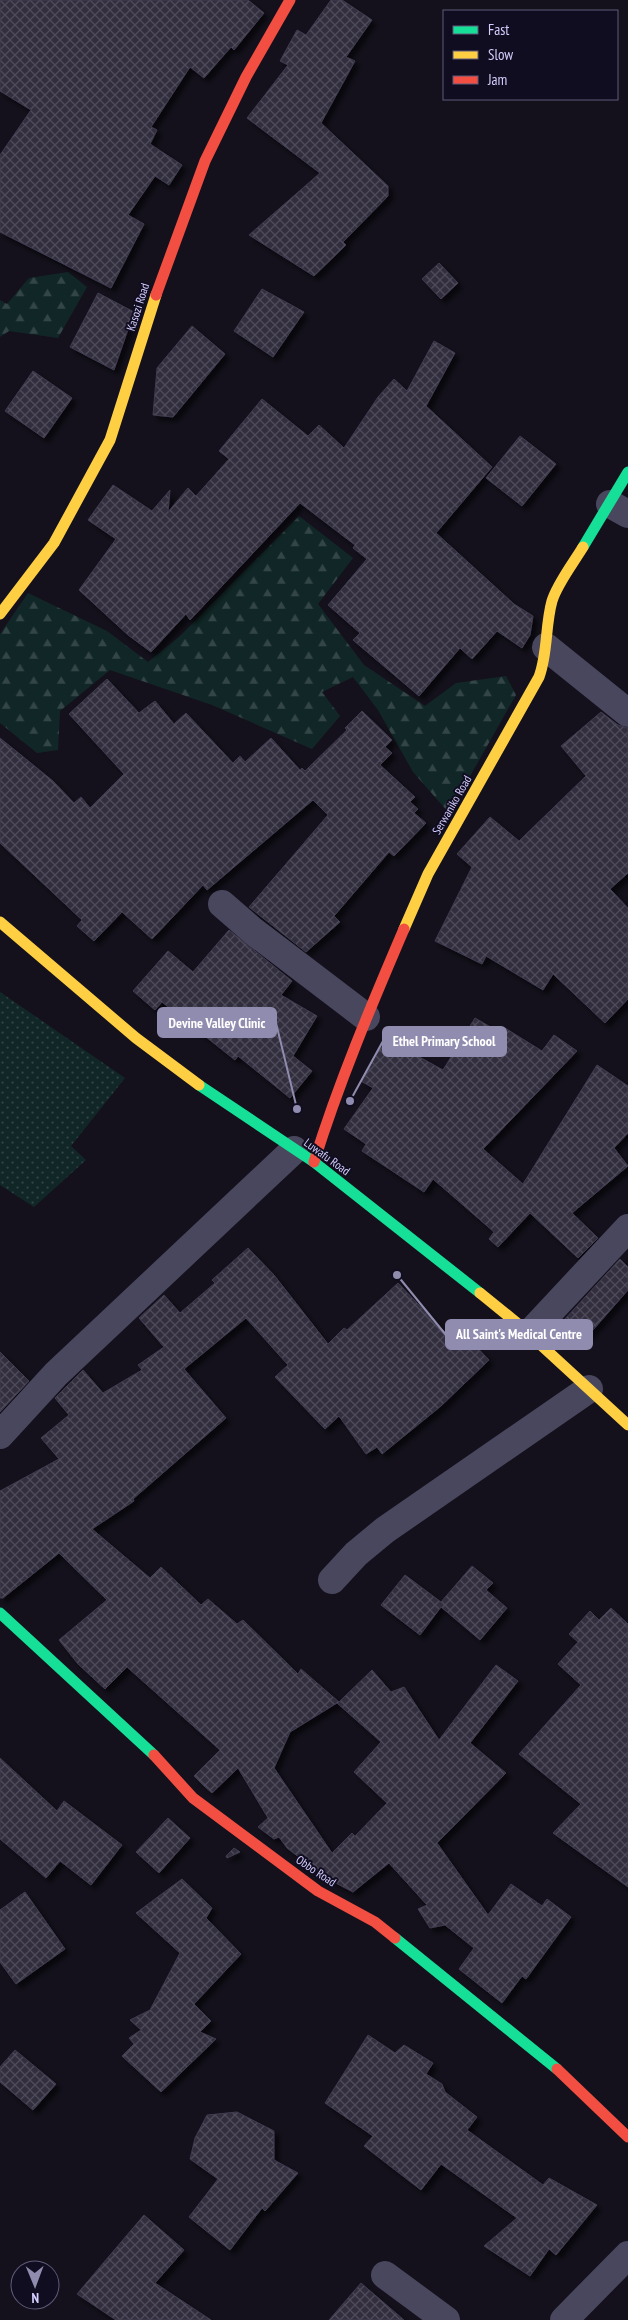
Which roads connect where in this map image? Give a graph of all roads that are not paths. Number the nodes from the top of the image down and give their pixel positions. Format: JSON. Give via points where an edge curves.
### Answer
{"nodes":[{"id":1,"x":290,"y":0,"type":"edge"},
{"id":2,"x":628,"y":472,"type":"edge"},
{"id":3,"x":619,"y":509,"type":"edge"},
{"id":4,"x":0,"y":614,"type":"edge"},
{"id":5,"x":546,"y":647,"type":"junction"},
{"id":6,"x":628,"y":713,"type":"edge"},
{"id":7,"x":222,"y":904,"type":"dead end"},
{"id":8,"x":0,"y":922,"type":"edge"},
{"id":9,"x":366,"y":1017,"type":"junction"},
{"id":10,"x":304,"y":1156,"type":"junction"},
{"id":11,"x":628,"y":1228,"type":"edge"},
{"id":12,"x":529,"y":1334,"type":"junction"},
{"id":13,"x":588,"y":1389,"type":"junction"},
{"id":14,"x":628,"y":1425,"type":"edge"},
{"id":15,"x":0,"y":1435,"type":"edge"},
{"id":16,"x":332,"y":1580,"type":"dead end"},
{"id":17,"x":0,"y":1613,"type":"edge"},
{"id":18,"x":628,"y":2138,"type":"edge"},
{"id":19,"x":628,"y":2255,"type":"edge"},
{"id":20,"x":385,"y":2275,"type":"dead end"},
{"id":21,"x":446,"y":2320,"type":"edge"},
{"id":22,"x":564,"y":2320,"type":"edge"}],
"edges":[{"from":1,"to":4,"type":"street","name":"Kasozi Road","via":[[246,77],[205,161],[162,277],[110,440],[54,543]]},
{"from":2,"to":3,"type":"street","name":"Serwaniko Road"},
{"from":3,"to":5,"type":"street","name":"Serwaniko Road","via":[[553,598]]},
{"from":5,"to":6,"type":"street"},
{"from":5,"to":9,"type":"street","name":"Serwaniko Road","via":[[539,677],[428,874]]},
{"from":7,"to":9,"type":"street"},
{"from":8,"to":10,"type":"street","name":"Luwafu Road","via":[[136,1038],[207,1091]]},
{"from":9,"to":10,"type":"street","name":"Serwaniko Road","via":[[333,1102]]},
{"from":10,"to":12,"type":"street","name":"Luwafu Road"},
{"from":10,"to":15,"type":"street","via":[[56,1374]]},
{"from":11,"to":12,"type":"street"},
{"from":12,"to":13,"type":"street","name":"Luwafu Road"},
{"from":13,"to":14,"type":"street","name":"Luwafu Road"},
{"from":13,"to":16,"type":"street","via":[[385,1530]]},
{"from":17,"to":18,"type":"street","name":"Obbo Road","via":[[156,1757],[193,1798],[318,1891],[383,1928],[547,2059]]},
{"from":19,"to":22,"type":"street"},
{"from":20,"to":21,"type":"street"}]}
